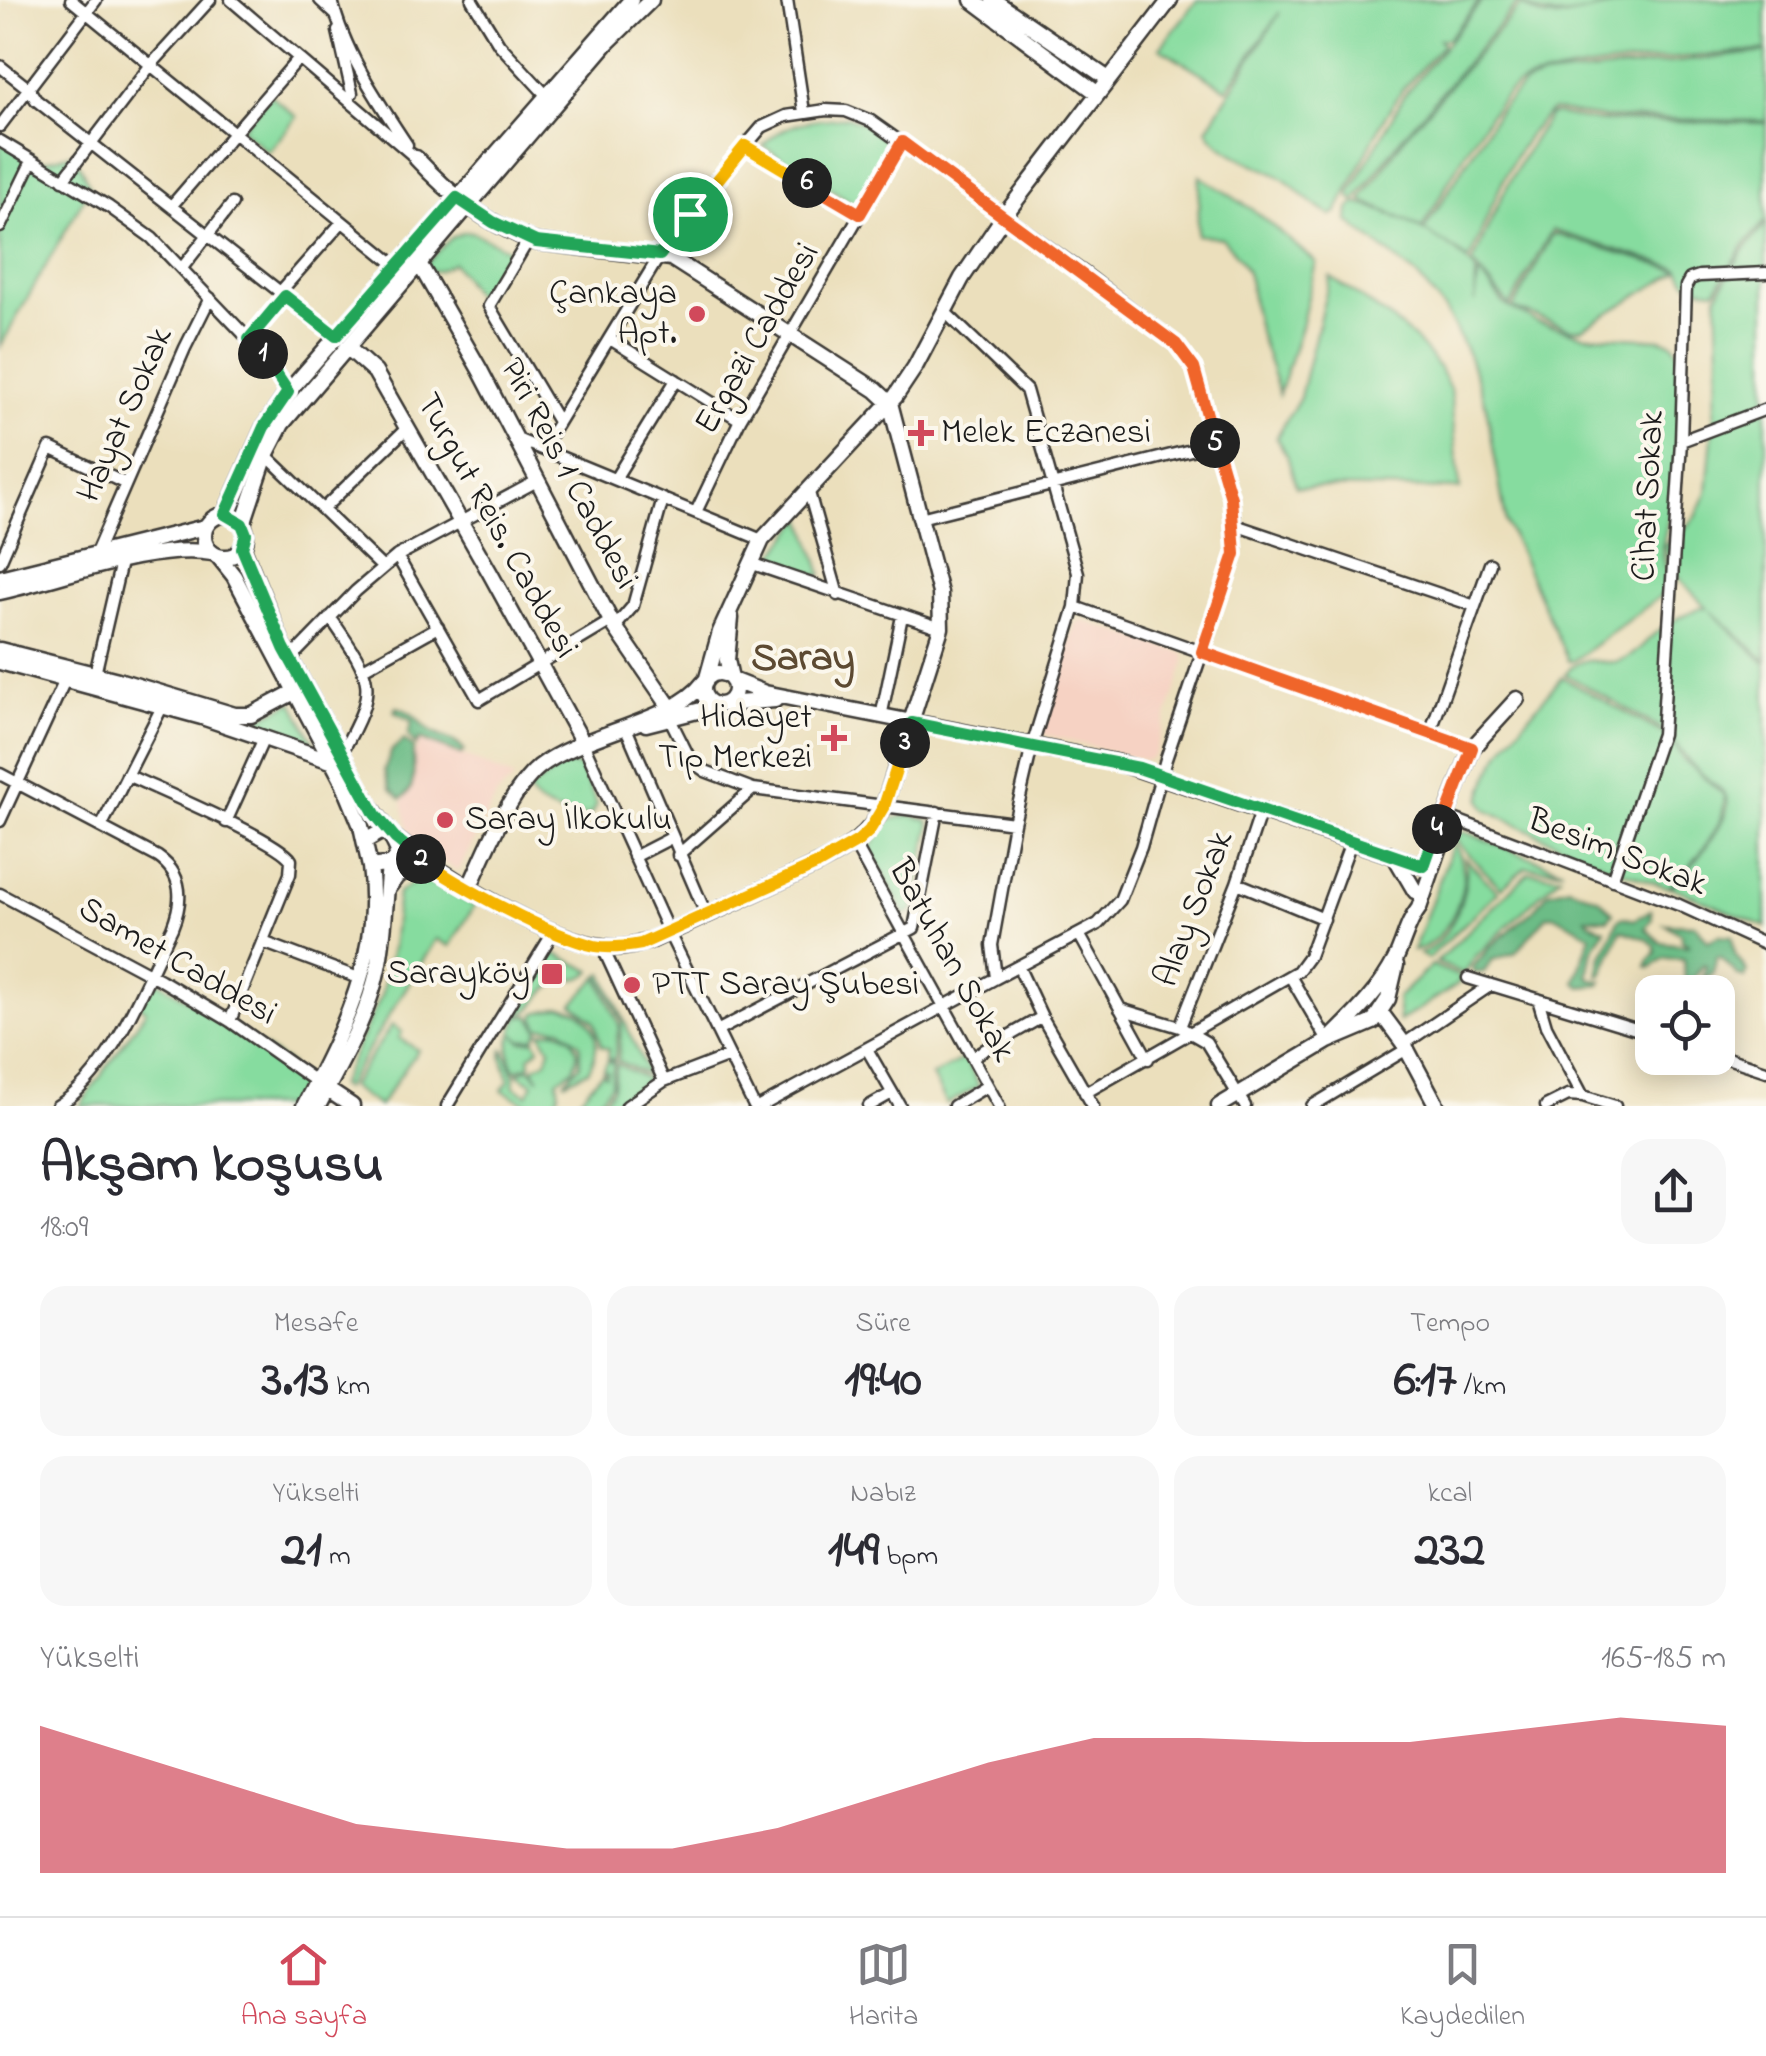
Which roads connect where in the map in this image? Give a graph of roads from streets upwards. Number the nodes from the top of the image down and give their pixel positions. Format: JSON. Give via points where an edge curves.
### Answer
{"nodes":[{"id":1,"x":71,"y":0,"type":"edge"},
{"id":2,"x":96,"y":0,"type":"edge"},
{"id":3,"x":210,"y":0,"type":"edge"},
{"id":4,"x":231,"y":0,"type":"edge"},
{"id":5,"x":320,"y":0,"type":"edge"},
{"id":6,"x":472,"y":0,"type":"edge"},
{"id":7,"x":630,"y":0,"type":"edge"},
{"id":8,"x":651,"y":0,"type":"edge"},
{"id":9,"x":787,"y":0,"type":"edge"},
{"id":10,"x":972,"y":0,"type":"edge"},
{"id":11,"x":993,"y":0,"type":"edge"},
{"id":12,"x":1170,"y":0,"type":"edge"},
{"id":13,"x":333,"y":6,"type":"edge"},
{"id":14,"x":86,"y":12,"type":"junction"},
{"id":15,"x":299,"y":58,"type":"junction"},
{"id":16,"x":0,"y":66,"type":"edge"},
{"id":17,"x":150,"y":66,"type":"junction"},
{"id":18,"x":1107,"y":78,"type":"junction"},
{"id":19,"x":29,"y":89,"type":"junction"},
{"id":20,"x":352,"y":93,"type":"dead end"},
{"id":21,"x":1097,"y":94,"type":"junction"},
{"id":22,"x":546,"y":95,"type":"junction"},
{"id":23,"x":804,"y":112,"type":"junction"},
{"id":24,"x":0,"y":126,"type":"edge"},
{"id":25,"x":232,"y":132,"type":"junction"},
{"id":26,"x":91,"y":140,"type":"junction"},
{"id":27,"x":0,"y":141,"type":"edge"},
{"id":28,"x":902,"y":142,"type":"junction"},
{"id":29,"x":745,"y":146,"type":"junction"},
{"id":30,"x":416,"y":158,"type":"junction"},
{"id":31,"x":32,"y":161,"type":"junction"},
{"id":32,"x":63,"y":180,"type":"junction"},
{"id":33,"x":463,"y":202,"type":"junction"},
{"id":34,"x":173,"y":204,"type":"junction"},
{"id":35,"x":232,"y":204,"type":"dead end"},
{"id":36,"x":860,"y":214,"type":"junction"},
{"id":37,"x":1004,"y":216,"type":"junction"},
{"id":38,"x":342,"y":222,"type":"junction"},
{"id":39,"x":0,"y":226,"type":"edge"},
{"id":40,"x":209,"y":234,"type":"junction"},
{"id":41,"x":529,"y":239,"type":"junction"},
{"id":42,"x":660,"y":255,"type":"junction"},
{"id":43,"x":420,"y":264,"type":"junction"},
{"id":44,"x":398,"y":267,"type":"junction"},
{"id":45,"x":182,"y":268,"type":"junction"},
{"id":46,"x":1766,"y":273,"type":"edge"},
{"id":47,"x":283,"y":294,"type":"junction"},
{"id":48,"x":210,"y":298,"type":"junction"},
{"id":49,"x":944,"y":311,"type":"junction"},
{"id":50,"x":792,"y":334,"type":"junction"},
{"id":51,"x":249,"y":339,"type":"junction"},
{"id":52,"x":610,"y":339,"type":"junction"},
{"id":53,"x":342,"y":341,"type":"junction"},
{"id":54,"x":676,"y":380,"type":"junction"},
{"id":55,"x":288,"y":392,"type":"junction"},
{"id":56,"x":890,"y":403,"type":"junction"},
{"id":57,"x":1766,"y":409,"type":"edge"},
{"id":58,"x":557,"y":420,"type":"junction"},
{"id":59,"x":740,"y":420,"type":"junction"},
{"id":60,"x":407,"y":428,"type":"junction"},
{"id":61,"x":516,"y":439,"type":"junction"},
{"id":62,"x":1681,"y":441,"type":"junction"},
{"id":63,"x":1216,"y":444,"type":"junction"},
{"id":64,"x":542,"y":449,"type":"junction"},
{"id":65,"x":266,"y":455,"type":"junction"},
{"id":66,"x":615,"y":479,"type":"junction"},
{"id":67,"x":537,"y":480,"type":"junction"},
{"id":68,"x":124,"y":483,"type":"junction"},
{"id":69,"x":1054,"y":484,"type":"junction"},
{"id":70,"x":808,"y":489,"type":"junction"},
{"id":71,"x":663,"y":499,"type":"junction"},
{"id":72,"x":323,"y":510,"type":"junction"},
{"id":73,"x":696,"y":512,"type":"junction"},
{"id":74,"x":225,"y":514,"type":"junction"},
{"id":75,"x":920,"y":518,"type":"junction"},
{"id":76,"x":460,"y":520,"type":"junction"},
{"id":77,"x":242,"y":524,"type":"junction"},
{"id":78,"x":1235,"y":525,"type":"junction"},
{"id":79,"x":204,"y":528,"type":"junction"},
{"id":80,"x":762,"y":540,"type":"junction"},
{"id":81,"x":242,"y":548,"type":"junction"},
{"id":82,"x":215,"y":554,"type":"junction"},
{"id":83,"x":95,"y":555,"type":"junction"},
{"id":84,"x":397,"y":556,"type":"junction"},
{"id":85,"x":0,"y":562,"type":"edge"},
{"id":86,"x":122,"y":562,"type":"junction"},
{"id":87,"x":750,"y":564,"type":"junction"},
{"id":88,"x":1490,"y":564,"type":"dead end"},
{"id":89,"x":382,"y":566,"type":"junction"},
{"id":90,"x":0,"y":578,"type":"edge"},
{"id":91,"x":0,"y":592,"type":"edge"},
{"id":92,"x":838,"y":595,"type":"junction"},
{"id":93,"x":1475,"y":606,"type":"junction"},
{"id":94,"x":1076,"y":607,"type":"junction"},
{"id":95,"x":732,"y":608,"type":"junction"},
{"id":96,"x":902,"y":616,"type":"junction"},
{"id":97,"x":330,"y":617,"type":"junction"},
{"id":98,"x":613,"y":624,"type":"junction"},
{"id":99,"x":438,"y":627,"type":"junction"},
{"id":100,"x":941,"y":628,"type":"junction"},
{"id":101,"x":0,"y":650,"type":"edge"},
{"id":102,"x":1202,"y":652,"type":"junction"},
{"id":103,"x":290,"y":658,"type":"junction"},
{"id":104,"x":0,"y":662,"type":"edge"},
{"id":105,"x":540,"y":664,"type":"junction"},
{"id":106,"x":364,"y":668,"type":"junction"},
{"id":107,"x":95,"y":674,"type":"junction"},
{"id":108,"x":66,"y":678,"type":"junction"},
{"id":109,"x":732,"y":679,"type":"junction"},
{"id":110,"x":705,"y":680,"type":"junction"},
{"id":111,"x":294,"y":692,"type":"junction"},
{"id":112,"x":1517,"y":699,"type":"dead end"},
{"id":113,"x":165,"y":700,"type":"junction"},
{"id":114,"x":810,"y":702,"type":"junction"},
{"id":115,"x":721,"y":705,"type":"junction"},
{"id":116,"x":670,"y":713,"type":"junction"},
{"id":117,"x":881,"y":717,"type":"junction"},
{"id":118,"x":912,"y":723,"type":"junction"},
{"id":119,"x":628,"y":727,"type":"junction"},
{"id":120,"x":1430,"y":733,"type":"junction"},
{"id":121,"x":264,"y":738,"type":"junction"},
{"id":122,"x":582,"y":743,"type":"junction"},
{"id":123,"x":1032,"y":746,"type":"junction"},
{"id":124,"x":1472,"y":748,"type":"junction"},
{"id":125,"x":338,"y":757,"type":"junction"},
{"id":126,"x":0,"y":774,"type":"edge"},
{"id":127,"x":127,"y":775,"type":"junction"},
{"id":128,"x":1161,"y":775,"type":"junction"},
{"id":129,"x":17,"y":782,"type":"junction"},
{"id":130,"x":753,"y":789,"type":"junction"},
{"id":131,"x":884,"y":806,"type":"junction"},
{"id":132,"x":1261,"y":811,"type":"junction"},
{"id":133,"x":937,"y":812,"type":"junction"},
{"id":134,"x":1444,"y":820,"type":"junction"},
{"id":135,"x":0,"y":821,"type":"edge"},
{"id":136,"x":226,"y":822,"type":"junction"},
{"id":137,"x":1014,"y":824,"type":"junction"},
{"id":138,"x":101,"y":827,"type":"junction"},
{"id":139,"x":393,"y":836,"type":"junction"},
{"id":140,"x":671,"y":838,"type":"junction"},
{"id":141,"x":365,"y":841,"type":"junction"},
{"id":142,"x":1352,"y":842,"type":"junction"},
{"id":143,"x":854,"y":843,"type":"junction"},
{"id":144,"x":678,"y":855,"type":"junction"},
{"id":145,"x":634,"y":856,"type":"junction"},
{"id":146,"x":1395,"y":856,"type":"junction"},
{"id":147,"x":391,"y":865,"type":"junction"},
{"id":148,"x":370,"y":867,"type":"junction"},
{"id":149,"x":1428,"y":867,"type":"junction"},
{"id":150,"x":416,"y":868,"type":"junction"},
{"id":151,"x":446,"y":876,"type":"junction"},
{"id":152,"x":1612,"y":880,"type":"junction"},
{"id":153,"x":1237,"y":883,"type":"junction"},
{"id":154,"x":387,"y":888,"type":"junction"},
{"id":155,"x":470,"y":888,"type":"junction"},
{"id":156,"x":1415,"y":891,"type":"junction"},
{"id":157,"x":0,"y":894,"type":"edge"},
{"id":158,"x":706,"y":914,"type":"junction"},
{"id":159,"x":1411,"y":918,"type":"junction"},
{"id":160,"x":1324,"y":920,"type":"junction"},
{"id":161,"x":554,"y":931,"type":"junction"},
{"id":162,"x":669,"y":933,"type":"junction"},
{"id":163,"x":906,"y":934,"type":"junction"},
{"id":164,"x":1079,"y":934,"type":"junction"},
{"id":165,"x":263,"y":942,"type":"junction"},
{"id":166,"x":1766,"y":945,"type":"edge"},
{"id":167,"x":602,"y":946,"type":"junction"},
{"id":168,"x":1397,"y":956,"type":"junction"},
{"id":169,"x":1018,"y":968,"type":"junction"},
{"id":170,"x":150,"y":973,"type":"junction"},
{"id":171,"x":1290,"y":976,"type":"junction"},
{"id":172,"x":996,"y":978,"type":"junction"},
{"id":173,"x":1468,"y":978,"type":"dead end"},
{"id":174,"x":361,"y":979,"type":"junction"},
{"id":175,"x":1491,"y":985,"type":"junction"},
{"id":176,"x":1538,"y":1000,"type":"junction"},
{"id":177,"x":944,"y":1006,"type":"junction"},
{"id":178,"x":1120,"y":1008,"type":"junction"},
{"id":179,"x":1381,"y":1013,"type":"junction"},
{"id":180,"x":1042,"y":1017,"type":"junction"},
{"id":181,"x":230,"y":1021,"type":"junction"},
{"id":182,"x":1180,"y":1027,"type":"junction"},
{"id":183,"x":1635,"y":1029,"type":"edge"},
{"id":184,"x":717,"y":1032,"type":"junction"},
{"id":185,"x":1193,"y":1032,"type":"junction"},
{"id":186,"x":1328,"y":1041,"type":"junction"},
{"id":187,"x":1406,"y":1047,"type":"junction"},
{"id":188,"x":868,"y":1049,"type":"junction"},
{"id":189,"x":729,"y":1056,"type":"junction"},
{"id":190,"x":972,"y":1057,"type":"junction"},
{"id":191,"x":1148,"y":1059,"type":"junction"},
{"id":192,"x":1735,"y":1061,"type":"edge"},
{"id":193,"x":1766,"y":1071,"type":"edge"},
{"id":194,"x":664,"y":1081,"type":"junction"},
{"id":195,"x":86,"y":1083,"type":"junction"},
{"id":196,"x":321,"y":1085,"type":"junction"},
{"id":197,"x":988,"y":1086,"type":"junction"},
{"id":198,"x":1581,"y":1091,"type":"junction"},
{"id":199,"x":892,"y":1093,"type":"junction"},
{"id":200,"x":1086,"y":1093,"type":"junction"},
{"id":201,"x":1242,"y":1100,"type":"edge"},
{"id":202,"x":57,"y":1106,"type":"edge"},
{"id":203,"x":73,"y":1106,"type":"edge"},
{"id":204,"x":304,"y":1106,"type":"edge"},
{"id":205,"x":318,"y":1106,"type":"edge"},
{"id":206,"x":352,"y":1106,"type":"edge"},
{"id":207,"x":447,"y":1106,"type":"edge"},
{"id":208,"x":628,"y":1106,"type":"edge"},
{"id":209,"x":757,"y":1106,"type":"edge"},
{"id":210,"x":869,"y":1106,"type":"edge"},
{"id":211,"x":900,"y":1106,"type":"edge"},
{"id":212,"x":954,"y":1106,"type":"edge"},
{"id":213,"x":999,"y":1106,"type":"edge"},
{"id":214,"x":1093,"y":1106,"type":"edge"},
{"id":215,"x":1219,"y":1106,"type":"edge"},
{"id":216,"x":1312,"y":1106,"type":"edge"},
{"id":217,"x":1437,"y":1106,"type":"edge"},
{"id":218,"x":1546,"y":1106,"type":"edge"},
{"id":219,"x":1615,"y":1106,"type":"edge"}],
"edges":[{"from":1,"to":14,"type":"street"},
{"from":2,"to":14,"type":"street"},
{"from":3,"to":17,"type":"street"},
{"from":4,"to":15,"type":"street"},
{"from":5,"to":13,"type":"street"},
{"from":6,"to":22,"type":"street"},
{"from":7,"to":22,"type":"street"},
{"from":8,"to":33,"type":"street"},
{"from":9,"to":23,"type":"street"},
{"from":10,"to":21,"type":"street"},
{"from":11,"to":18,"type":"street"},
{"from":12,"to":18,"type":"street"},
{"from":13,"to":20,"type":"street"},
{"from":13,"to":30,"type":"street","via":[[374,93]]},
{"from":14,"to":17,"type":"street"},
{"from":14,"to":19,"type":"street"},
{"from":15,"to":25,"type":"street"},
{"from":15,"to":30,"type":"street"},
{"from":16,"to":19,"type":"street","name":"Turgut Reis. Caddesi"},
{"from":17,"to":25,"type":"street"},
{"from":17,"to":26,"type":"street"},
{"from":18,"to":21,"type":"street"},
{"from":19,"to":24,"type":"street"},
{"from":19,"to":26,"type":"street","name":"Turgut Reis. Caddesi"},
{"from":21,"to":37,"type":"street"},
{"from":22,"to":33,"type":"street"},
{"from":23,"to":28,"type":"street","via":[[861,115]]},
{"from":23,"to":29,"type":"street","via":[[773,120]]},
{"from":25,"to":34,"type":"street"},
{"from":25,"to":38,"type":"street"},
{"from":26,"to":32,"type":"street"},
{"from":26,"to":34,"type":"street","name":"Turgut Reis. Caddesi"},
{"from":27,"to":31,"type":"street"},
{"from":28,"to":36,"type":"street","name":"Ergazi Caddesi"},
{"from":28,"to":37,"type":"street"},
{"from":29,"to":36,"type":"street"},
{"from":29,"to":42,"type":"street"},
{"from":30,"to":33,"type":"street"},
{"from":31,"to":32,"type":"street"},
{"from":31,"to":39,"type":"street"},
{"from":32,"to":45,"type":"street","via":[[138,226]]},
{"from":33,"to":41,"type":"street"},
{"from":33,"to":43,"type":"street"},
{"from":33,"to":44,"type":"street"},
{"from":34,"to":40,"type":"street","name":"Turgut Reis. Caddesi"},
{"from":35,"to":40,"type":"street"},
{"from":36,"to":50,"type":"street","name":"Ergazi Caddesi"},
{"from":37,"to":49,"type":"street"},
{"from":37,"to":63,"type":"street","via":[[1176,344],[1194,368]]},
{"from":38,"to":44,"type":"street"},
{"from":38,"to":47,"type":"street"},
{"from":40,"to":45,"type":"street"},
{"from":40,"to":47,"type":"street","name":"Turgut Reis. Caddesi"},
{"from":41,"to":42,"type":"street"},
{"from":41,"to":58,"type":"street","via":[[489,306]]},
{"from":42,"to":50,"type":"street"},
{"from":42,"to":52,"type":"street"},
{"from":43,"to":53,"type":"street"},
{"from":43,"to":61,"type":"street","name":"Piri Reis 1 Caddesi"},
{"from":44,"to":53,"type":"street"},
{"from":45,"to":48,"type":"street"},
{"from":46,"to":62,"type":"street","name":"Cihat Sokak","via":[[1698,276],[1686,286]]},
{"from":47,"to":51,"type":"street"},
{"from":47,"to":53,"type":"street","name":"Turgut Reis. Caddesi"},
{"from":48,"to":51,"type":"street"},
{"from":48,"to":68,"type":"street","name":"Hayat Sokak"},
{"from":49,"to":56,"type":"street"},
{"from":49,"to":69,"type":"street","via":[[1026,390]]},
{"from":50,"to":56,"type":"street"},
{"from":50,"to":59,"type":"street","name":"Ergazi Caddesi"},
{"from":51,"to":55,"type":"street"},
{"from":52,"to":54,"type":"street"},
{"from":52,"to":58,"type":"street"},
{"from":53,"to":55,"type":"street"},
{"from":53,"to":60,"type":"street","name":"Turgut Reis. Caddesi","via":[[375,372]]},
{"from":53,"to":65,"type":"street"},
{"from":54,"to":59,"type":"street"},
{"from":54,"to":66,"type":"street"},
{"from":55,"to":74,"type":"street","via":[[264,427]]},
{"from":56,"to":70,"type":"street"},
{"from":56,"to":75,"type":"street"},
{"from":57,"to":62,"type":"street"},
{"from":58,"to":64,"type":"street"},
{"from":59,"to":73,"type":"street","name":"Ergazi Caddesi"},
{"from":60,"to":72,"type":"street"},
{"from":60,"to":76,"type":"street","name":"Turgut Reis. Caddesi"},
{"from":61,"to":64,"type":"street"},
{"from":61,"to":67,"type":"street","name":"Piri Reis 1 Caddesi"},
{"from":62,"to":152,"type":"street","name":"Cihat Sokak","via":[[1664,716]]},
{"from":63,"to":69,"type":"street"},
{"from":63,"to":78,"type":"street"},
{"from":64,"to":66,"type":"street"},
{"from":65,"to":72,"type":"street"},
{"from":65,"to":77,"type":"street"},
{"from":66,"to":71,"type":"street"},
{"from":67,"to":76,"type":"street"},
{"from":67,"to":98,"type":"street","name":"Piri Reis 1 Caddesi"},
{"from":68,"to":83,"type":"street","name":"Hayat Sokak"},
{"from":68,"to":85,"type":"street","via":[[50,448]]},
{"from":69,"to":75,"type":"street"},
{"from":69,"to":94,"type":"street","via":[[1078,572]]},
{"from":70,"to":80,"type":"street"},
{"from":70,"to":92,"type":"street"},
{"from":71,"to":73,"type":"street"},
{"from":71,"to":98,"type":"street","via":[[633,606]]},
{"from":72,"to":89,"type":"street"},
{"from":73,"to":80,"type":"street"},
{"from":74,"to":77,"type":"street"},
{"from":74,"to":79,"type":"street"},
{"from":75,"to":100,"type":"street","via":[[940,593]]},
{"from":76,"to":84,"type":"street"},
{"from":76,"to":105,"type":"street","name":"Turgut Reis. Caddesi"},
{"from":77,"to":81,"type":"street"},
{"from":78,"to":93,"type":"street"},
{"from":78,"to":102,"type":"street","via":[[1235,554]]},
{"from":79,"to":82,"type":"street","via":[[204,541]]},
{"from":79,"to":83,"type":"street"},
{"from":80,"to":87,"type":"street"},
{"from":81,"to":82,"type":"street","via":[[232,556]]},
{"from":81,"to":103,"type":"street"},
{"from":82,"to":86,"type":"street","via":[[190,550]]},
{"from":82,"to":111,"type":"street","via":[[234,576]]},
{"from":83,"to":90,"type":"street"},
{"from":84,"to":89,"type":"street"},
{"from":84,"to":99,"type":"street"},
{"from":86,"to":91,"type":"street"},
{"from":86,"to":107,"type":"street"},
{"from":87,"to":92,"type":"street"},
{"from":87,"to":95,"type":"street"},
{"from":88,"to":93,"type":"street"},
{"from":89,"to":97,"type":"street"},
{"from":92,"to":96,"type":"street"},
{"from":93,"to":120,"type":"street"},
{"from":94,"to":102,"type":"street"},
{"from":94,"to":123,"type":"street"},
{"from":95,"to":109,"type":"street"},
{"from":95,"to":110,"type":"street"},
{"from":96,"to":100,"type":"street"},
{"from":96,"to":117,"type":"street"},
{"from":97,"to":103,"type":"street"},
{"from":97,"to":106,"type":"street"},
{"from":98,"to":105,"type":"street"},
{"from":98,"to":116,"type":"street","name":"Piri Reis 1 Caddesi"},
{"from":99,"to":105,"type":"street","via":[[479,700]]},
{"from":99,"to":106,"type":"street"},
{"from":100,"to":118,"type":"street"},
{"from":101,"to":107,"type":"street"},
{"from":102,"to":120,"type":"street"},
{"from":102,"to":128,"type":"street"},
{"from":103,"to":125,"type":"street"},
{"from":104,"to":108,"type":"street"},
{"from":105,"to":122,"type":"street","name":"Turgut Reis. Caddesi"},
{"from":106,"to":125,"type":"street","via":[[368,697]]},
{"from":107,"to":113,"type":"street"},
{"from":108,"to":113,"type":"street"},
{"from":108,"to":129,"type":"street"},
{"from":109,"to":110,"type":"street","via":[[716,673]]},
{"from":109,"to":114,"type":"street"},
{"from":109,"to":115,"type":"street","via":[[734,697]]},
{"from":110,"to":115,"type":"street","via":[[704,698]]},
{"from":110,"to":116,"type":"street"},
{"from":111,"to":113,"type":"street","via":[[243,716]]},
{"from":111,"to":125,"type":"street"},
{"from":112,"to":124,"type":"street"},
{"from":113,"to":121,"type":"street"},
{"from":113,"to":127,"type":"street"},
{"from":114,"to":115,"type":"street"},
{"from":114,"to":117,"type":"street"},
{"from":115,"to":116,"type":"street"},
{"from":116,"to":119,"type":"street"},
{"from":116,"to":130,"type":"street","via":[[691,761]]},
{"from":117,"to":118,"type":"street"},
{"from":118,"to":123,"type":"street"},
{"from":118,"to":131,"type":"street"},
{"from":119,"to":122,"type":"street"},
{"from":119,"to":140,"type":"street"},
{"from":120,"to":124,"type":"street"},
{"from":121,"to":125,"type":"street"},
{"from":121,"to":136,"type":"street"},
{"from":122,"to":145,"type":"street"},
{"from":122,"to":155,"type":"street","via":[[526,782]]},
{"from":123,"to":128,"type":"street"},
{"from":123,"to":137,"type":"street"},
{"from":124,"to":134,"type":"street"},
{"from":125,"to":139,"type":"street"},
{"from":125,"to":141,"type":"street"},
{"from":126,"to":129,"type":"street"},
{"from":127,"to":136,"type":"street"},
{"from":127,"to":138,"type":"street"},
{"from":128,"to":132,"type":"street"},
{"from":128,"to":164,"type":"street","via":[[1126,888],[1106,918]]},
{"from":129,"to":135,"type":"street"},
{"from":129,"to":138,"type":"street"},
{"from":130,"to":131,"type":"street"},
{"from":130,"to":144,"type":"street"},
{"from":131,"to":133,"type":"street"},
{"from":131,"to":143,"type":"street"},
{"from":132,"to":142,"type":"street"},
{"from":132,"to":153,"type":"street","name":"Alay Sokak"},
{"from":133,"to":137,"type":"street"},
{"from":133,"to":163,"type":"street","via":[[914,928]]},
{"from":134,"to":149,"type":"street"},
{"from":134,"to":152,"type":"street","name":"Besim Sokak"},
{"from":136,"to":165,"type":"street","via":[[292,860]]},
{"from":137,"to":172,"type":"street","via":[[992,946]]},
{"from":138,"to":170,"type":"street","via":[[168,864],[178,881],[179,910]]},
{"from":139,"to":141,"type":"street","via":[[380,832]]},
{"from":139,"to":147,"type":"street","via":[[398,851]]},
{"from":139,"to":151,"type":"street"},
{"from":140,"to":144,"type":"street"},
{"from":140,"to":145,"type":"street"},
{"from":141,"to":148,"type":"street"},
{"from":142,"to":146,"type":"street"},
{"from":142,"to":160,"type":"street"},
{"from":143,"to":158,"type":"street"},
{"from":143,"to":163,"type":"street","name":"Batuhan Sokak"},
{"from":144,"to":158,"type":"street"},
{"from":145,"to":162,"type":"street"},
{"from":146,"to":149,"type":"street"},
{"from":146,"to":156,"type":"street"},
{"from":147,"to":148,"type":"street"},
{"from":147,"to":150,"type":"street"},
{"from":147,"to":154,"type":"street"},
{"from":148,"to":174,"type":"street","via":[[373,926]]},
{"from":149,"to":156,"type":"street"},
{"from":149,"to":159,"type":"street"},
{"from":150,"to":151,"type":"street"},
{"from":150,"to":154,"type":"street"},
{"from":151,"to":155,"type":"street"},
{"from":152,"to":166,"type":"street","name":"Besim Sokak"},
{"from":153,"to":160,"type":"street"},
{"from":153,"to":182,"type":"street","name":"Alay Sokak"},
{"from":154,"to":196,"type":"street","via":[[373,989],[361,1022]]},
{"from":155,"to":161,"type":"street"},
{"from":156,"to":159,"type":"street"},
{"from":157,"to":170,"type":"street","name":"Samet Caddesi"},
{"from":158,"to":162,"type":"street"},
{"from":159,"to":168,"type":"street"},
{"from":160,"to":171,"type":"street","via":[[1309,956]]},
{"from":161,"to":167,"type":"street"},
{"from":161,"to":207,"type":"street"},
{"from":162,"to":167,"type":"street","via":[[631,946]]},
{"from":162,"to":184,"type":"street"},
{"from":163,"to":177,"type":"street","name":"Batuhan Sokak"},
{"from":163,"to":184,"type":"street"},
{"from":164,"to":169,"type":"street"},
{"from":164,"to":178,"type":"street"},
{"from":165,"to":174,"type":"street"},
{"from":165,"to":181,"type":"street"},
{"from":167,"to":194,"type":"street"},
{"from":168,"to":179,"type":"street"},
{"from":168,"to":186,"type":"street","via":[[1366,1006]]},
{"from":169,"to":172,"type":"street"},
{"from":169,"to":180,"type":"street"},
{"from":170,"to":181,"type":"street","name":"Samet Caddesi"},
{"from":170,"to":195,"type":"street"},
{"from":171,"to":185,"type":"street"},
{"from":171,"to":186,"type":"street"},
{"from":172,"to":177,"type":"street"},
{"from":173,"to":175,"type":"street"},
{"from":174,"to":196,"type":"street"},
{"from":175,"to":176,"type":"street"},
{"from":175,"to":187,"type":"street"},
{"from":176,"to":183,"type":"street"},
{"from":176,"to":198,"type":"street"},
{"from":177,"to":188,"type":"street"},
{"from":177,"to":190,"type":"street","name":"Batuhan Sokak"},
{"from":178,"to":182,"type":"street"},
{"from":178,"to":191,"type":"street"},
{"from":179,"to":186,"type":"street"},
{"from":179,"to":187,"type":"street"},
{"from":180,"to":190,"type":"street"},
{"from":180,"to":200,"type":"street"},
{"from":181,"to":196,"type":"street","name":"Samet Caddesi"},
{"from":182,"to":185,"type":"street"},
{"from":184,"to":189,"type":"street"},
{"from":185,"to":191,"type":"street"},
{"from":185,"to":201,"type":"street","via":[[1213,1050]]},
{"from":186,"to":201,"type":"street"},
{"from":187,"to":216,"type":"street"},
{"from":187,"to":217,"type":"street"},
{"from":188,"to":199,"type":"street"},
{"from":188,"to":209,"type":"street"},
{"from":189,"to":194,"type":"street"},
{"from":189,"to":209,"type":"street"},
{"from":190,"to":197,"type":"street","name":"Batuhan Sokak"},
{"from":191,"to":200,"type":"street"},
{"from":192,"to":193,"type":"street"},
{"from":194,"to":208,"type":"street"},
{"from":195,"to":202,"type":"street"},
{"from":195,"to":203,"type":"street"},
{"from":196,"to":204,"type":"street"},
{"from":196,"to":205,"type":"street"},
{"from":196,"to":206,"type":"street"},
{"from":197,"to":212,"type":"street"},
{"from":197,"to":213,"type":"street","name":"Batuhan Sokak"},
{"from":198,"to":218,"type":"street"},
{"from":198,"to":219,"type":"street"},
{"from":199,"to":210,"type":"street"},
{"from":199,"to":211,"type":"street"},
{"from":200,"to":214,"type":"street"},
{"from":201,"to":215,"type":"street"}]}
